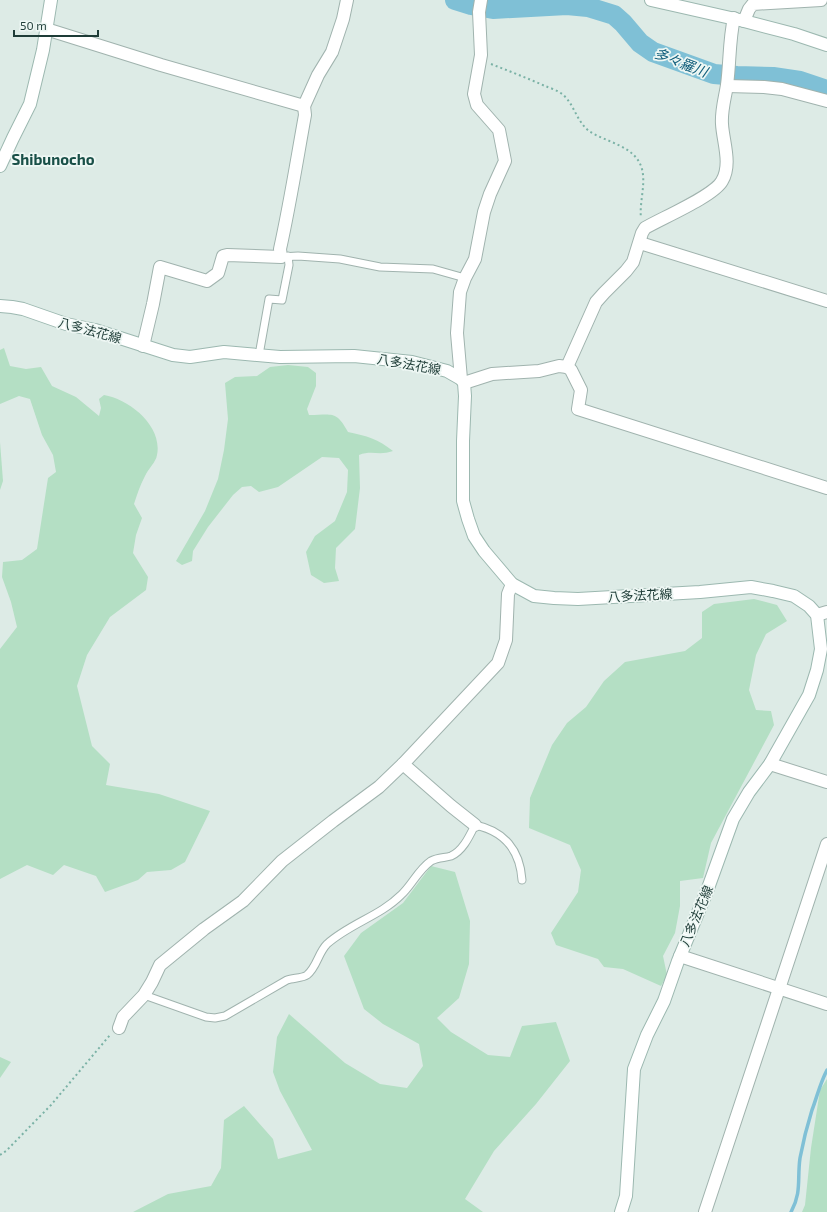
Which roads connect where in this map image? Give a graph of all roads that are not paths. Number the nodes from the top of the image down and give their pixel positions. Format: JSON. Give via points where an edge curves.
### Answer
{"nodes":[{"id":1,"x":51,"y":0,"type":"edge"},
{"id":2,"x":347,"y":0,"type":"edge"},
{"id":3,"x":651,"y":0,"type":"edge"},
{"id":4,"x":822,"y":0,"type":"edge"},
{"id":5,"x":792,"y":1,"type":"edge"},
{"id":6,"x":480,"y":6,"type":"edge"},
{"id":7,"x":739,"y":20,"type":"junction"},
{"id":8,"x":46,"y":29,"type":"junction"},
{"id":9,"x":827,"y":45,"type":"edge"},
{"id":10,"x":728,"y":79,"type":"junction"},
{"id":11,"x":827,"y":101,"type":"edge"},
{"id":12,"x":304,"y":106,"type":"junction"},
{"id":13,"x":0,"y":166,"type":"edge"},
{"id":14,"x":640,"y":243,"type":"junction"},
{"id":15,"x":284,"y":256,"type":"junction"},
{"id":16,"x":466,"y":278,"type":"junction"},
{"id":17,"x":827,"y":301,"type":"edge"},
{"id":18,"x":0,"y":306,"type":"edge"},
{"id":19,"x":143,"y":346,"type":"junction"},
{"id":20,"x":259,"y":355,"type":"junction"},
{"id":21,"x":567,"y":367,"type":"junction"},
{"id":22,"x":463,"y":381,"type":"junction"},
{"id":23,"x":827,"y":488,"type":"edge"},
{"id":24,"x":512,"y":584,"type":"junction"},
{"id":25,"x":822,"y":613,"type":"edge"},
{"id":26,"x":403,"y":764,"type":"junction"},
{"id":27,"x":770,"y":764,"type":"junction"},
{"id":28,"x":827,"y":782,"type":"edge"},
{"id":29,"x":475,"y":825,"type":"junction"},
{"id":30,"x":827,"y":844,"type":"edge"},
{"id":31,"x":522,"y":880,"type":"dead end"},
{"id":32,"x":680,"y":956,"type":"junction"},
{"id":33,"x":779,"y":988,"type":"junction"},
{"id":34,"x":144,"y":994,"type":"junction"},
{"id":35,"x":827,"y":1004,"type":"edge"},
{"id":36,"x":119,"y":1028,"type":"road end"},
{"id":37,"x":621,"y":1212,"type":"edge"},
{"id":38,"x":705,"y":1212,"type":"edge"}],
"edges":[{"from":1,"to":8,"type":"street"},
{"from":2,"to":12,"type":"street","via":[[332,52]]},
{"from":3,"to":7,"type":"street"},
{"from":4,"to":5,"type":"street"},
{"from":5,"to":7,"type":"street","via":[[753,4]]},
{"from":6,"to":16,"type":"street","via":[[481,55],[474,94],[477,105],[499,130],[505,160],[484,212],[475,259]]},
{"from":7,"to":9,"type":"street"},
{"from":7,"to":10,"type":"street"},
{"from":8,"to":12,"type":"street"},
{"from":8,"to":13,"type":"street","via":[[30,104]]},
{"from":10,"to":11,"type":"street"},
{"from":10,"to":14,"type":"street","via":[[722,109],[727,164],[722,182],[691,204],[645,228]]},
{"from":12,"to":15,"type":"street","via":[[305,114],[291,198],[280,249]]},
{"from":14,"to":17,"type":"street"},
{"from":14,"to":21,"type":"street","via":[[633,262],[596,302]]},
{"from":15,"to":16,"type":"lane","via":[[340,259],[380,267],[433,269]]},
{"from":15,"to":19,"type":"street","via":[[223,256],[218,273],[207,281],[160,267]]},
{"from":15,"to":20,"type":"lane","via":[[289,265],[282,300],[269,299]]},
{"from":16,"to":22,"type":"street","via":[[460,292],[457,333]]},
{"from":18,"to":19,"type":"street","name":"八多法花線","via":[[23,309]]},
{"from":19,"to":20,"type":"street","name":"八多法花線","via":[[190,357],[224,352]]},
{"from":20,"to":22,"type":"street","name":"八多法花線","via":[[354,356],[412,362],[447,371]]},
{"from":21,"to":22,"type":"street","via":[[492,374]]},
{"from":21,"to":23,"type":"street","via":[[581,390],[578,409]]},
{"from":22,"to":24,"type":"street","name":"八多法花線","via":[[463,501],[474,536]]},
{"from":24,"to":25,"type":"street","name":"八多法花線","via":[[534,596],[578,599],[751,587],[794,596]]},
{"from":24,"to":26,"type":"street","via":[[508,594],[506,640],[498,663]]},
{"from":25,"to":27,"type":"street","name":"八多法花線","via":[[821,650],[809,695]]},
{"from":26,"to":29,"type":"street"},
{"from":26,"to":34,"type":"street","via":[[379,787],[282,861],[243,901],[160,965]]},
{"from":27,"to":28,"type":"street"},
{"from":27,"to":32,"type":"street","name":"八多法花線","via":[[733,819]]},
{"from":29,"to":31,"type":"lane","via":[[493,830],[503,837],[515,853],[521,868]]},
{"from":29,"to":34,"type":"lane","via":[[459,850],[451,856],[432,861],[422,869],[401,896],[326,946],[314,968],[306,976],[287,980],[225,1016],[215,1018]]},
{"from":30,"to":33,"type":"street"},
{"from":32,"to":33,"type":"street"},
{"from":32,"to":37,"type":"street","name":"八多法花線","via":[[664,1001],[634,1069],[626,1196]]},
{"from":33,"to":35,"type":"street"},
{"from":33,"to":38,"type":"street"},
{"from":34,"to":36,"type":"street","via":[[123,1017]]}]}
